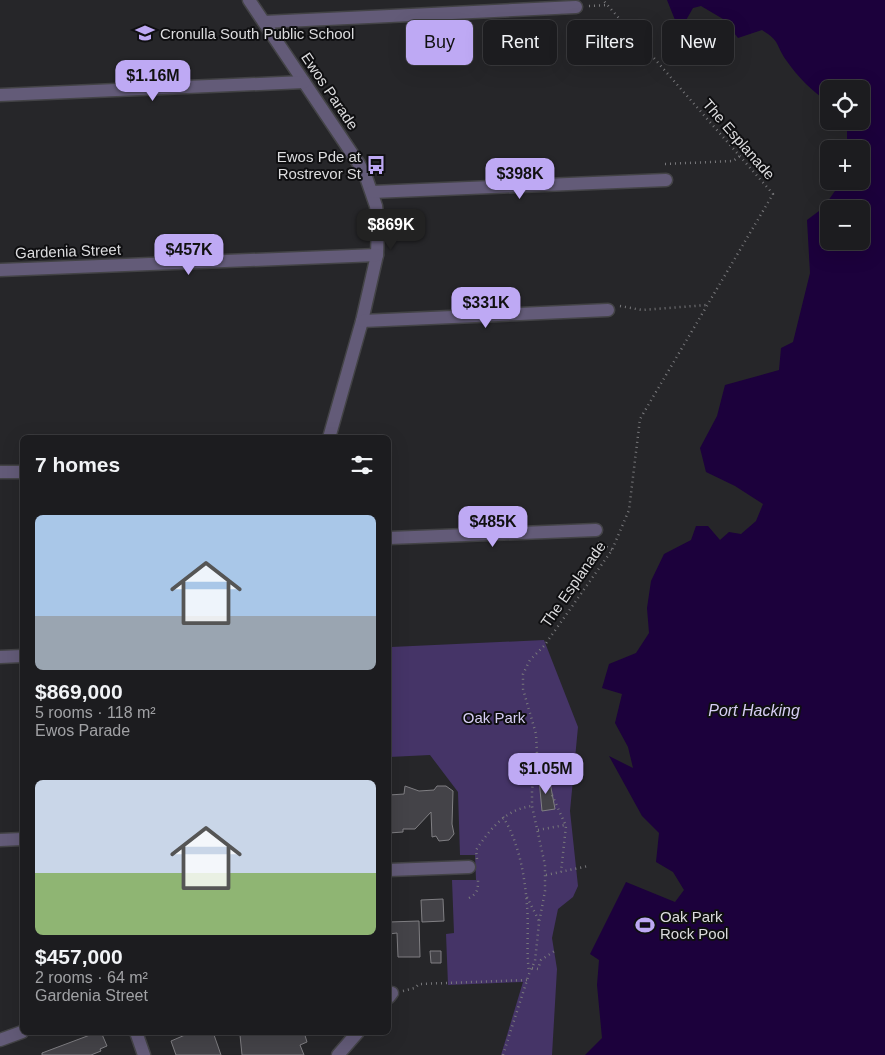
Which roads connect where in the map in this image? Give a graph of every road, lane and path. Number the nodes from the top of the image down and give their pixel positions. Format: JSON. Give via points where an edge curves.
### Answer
{"nodes":[{"id":1,"x":249,"y":0,"type":"edge"},
{"id":2,"x":603,"y":0,"type":"edge"},
{"id":3,"x":607,"y":5,"type":"junction"},
{"id":4,"x":576,"y":7,"type":"joint"},
{"id":5,"x":264,"y":22,"type":"junction"},
{"id":6,"x":304,"y":82,"type":"junction"},
{"id":7,"x":0,"y":95,"type":"edge"},
{"id":8,"x":740,"y":156,"type":"junction"},
{"id":9,"x":665,"y":164,"type":"dead end"},
{"id":10,"x":666,"y":180,"type":"dead end"},
{"id":11,"x":372,"y":192,"type":"junction"},
{"id":12,"x":377,"y":255,"type":"junction"},
{"id":13,"x":0,"y":270,"type":"edge"},
{"id":14,"x":707,"y":305,"type":"junction"},
{"id":15,"x":608,"y":310,"type":"joint"},
{"id":16,"x":362,"y":321,"type":"junction"},
{"id":17,"x":330,"y":435,"type":"edge"},
{"id":18,"x":0,"y":472,"type":"edge"},
{"id":19,"x":20,"y":472,"type":"edge"},
{"id":20,"x":596,"y":530,"type":"dead end"},
{"id":21,"x":391,"y":538,"type":"edge"},
{"id":22,"x":20,"y":656,"type":"edge"},
{"id":23,"x":0,"y":657,"type":"edge"},
{"id":24,"x":552,"y":796,"type":"dead end"},
{"id":25,"x":532,"y":806,"type":"junction"},
{"id":26,"x":502,"y":818,"type":"junction"},
{"id":27,"x":565,"y":825,"type":"junction"},
{"id":28,"x":538,"y":830,"type":"junction"},
{"id":29,"x":0,"y":840,"type":"edge"},
{"id":30,"x":20,"y":840,"type":"edge"},
{"id":31,"x":474,"y":865,"type":"junction"},
{"id":32,"x":588,"y":866,"type":"dead end"},
{"id":33,"x":391,"y":870,"type":"edge"},
{"id":34,"x":561,"y":872,"type":"junction"},
{"id":35,"x":546,"y":874,"type":"junction"},
{"id":36,"x":526,"y":896,"type":"junction"},
{"id":37,"x":469,"y":898,"type":"dead end"},
{"id":38,"x":539,"y":923,"type":"junction"},
{"id":39,"x":556,"y":950,"type":"dead end"},
{"id":40,"x":532,"y":968,"type":"junction"},
{"id":41,"x":529,"y":974,"type":"junction"},
{"id":42,"x":527,"y":980,"type":"junction"},
{"id":43,"x":391,"y":995,"type":"edge"},
{"id":44,"x":20,"y":1033,"type":"edge"},
{"id":45,"x":137,"y":1035,"type":"edge"},
{"id":46,"x":355,"y":1035,"type":"edge"},
{"id":47,"x":0,"y":1040,"type":"edge"},
{"id":48,"x":144,"y":1055,"type":"edge"},
{"id":49,"x":338,"y":1055,"type":"edge"},
{"id":50,"x":503,"y":1055,"type":"edge"}],
"edges":[{"from":1,"to":5,"type":"street","name":"Ewos Parade"},
{"from":2,"to":3,"type":"path","name":"The Esplanade"},
{"from":3,"to":4,"type":"path"},
{"from":3,"to":8,"type":"path","name":"The Esplanade"},
{"from":4,"to":5,"type":"street"},
{"from":5,"to":6,"type":"street","name":"Ewos Parade"},
{"from":6,"to":7,"type":"street"},
{"from":6,"to":11,"type":"street","name":"Ewos Parade","via":[[359,164]]},
{"from":8,"to":9,"type":"path","via":[[733,161]]},
{"from":8,"to":14,"type":"path","name":"The Esplanade","via":[[773,194]]},
{"from":10,"to":11,"type":"street"},
{"from":11,"to":12,"type":"street","name":"Ewos Parade","via":[[378,222]]},
{"from":12,"to":13,"type":"street","name":"Gardenia Street"},
{"from":12,"to":16,"type":"street","name":"Ewos Parade"},
{"from":14,"to":15,"type":"path","via":[[642,310],[623,305]]},
{"from":14,"to":25,"type":"path","name":"The Esplanade","via":[[640,419],[629,510],[612,550],[523,674],[523,689],[537,744]]},
{"from":15,"to":16,"type":"street"},
{"from":16,"to":17,"type":"street","name":"Ewos Parade"},
{"from":18,"to":19,"type":"street"},
{"from":20,"to":21,"type":"street"},
{"from":22,"to":23,"type":"street"},
{"from":24,"to":27,"type":"path"},
{"from":25,"to":26,"type":"path","via":[[516,809]]},
{"from":25,"to":28,"type":"path","name":"The Esplanade"},
{"from":26,"to":31,"type":"path","via":[[476,850]]},
{"from":26,"to":36,"type":"path","via":[[514,844]]},
{"from":27,"to":28,"type":"path"},
{"from":27,"to":34,"type":"path"},
{"from":28,"to":35,"type":"path","name":"The Esplanade"},
{"from":29,"to":30,"type":"street"},
{"from":31,"to":33,"type":"street"},
{"from":31,"to":37,"type":"path","via":[[478,888]]},
{"from":32,"to":34,"type":"path"},
{"from":34,"to":35,"type":"path"},
{"from":35,"to":38,"type":"path","name":"The Esplanade"},
{"from":36,"to":38,"type":"path"},
{"from":36,"to":41,"type":"path"},
{"from":38,"to":40,"type":"path","name":"The Esplanade"},
{"from":39,"to":40,"type":"path","via":[[541,960],[538,969]]},
{"from":40,"to":41,"type":"path","name":"The Esplanade"},
{"from":41,"to":42,"type":"path","name":"The Esplanade"},
{"from":42,"to":43,"type":"path","via":[[419,984]]},
{"from":42,"to":50,"type":"path","name":"The Esplanade"},
{"from":44,"to":47,"type":"street"},
{"from":45,"to":48,"type":"street"},
{"from":46,"to":49,"type":"street"}]}
